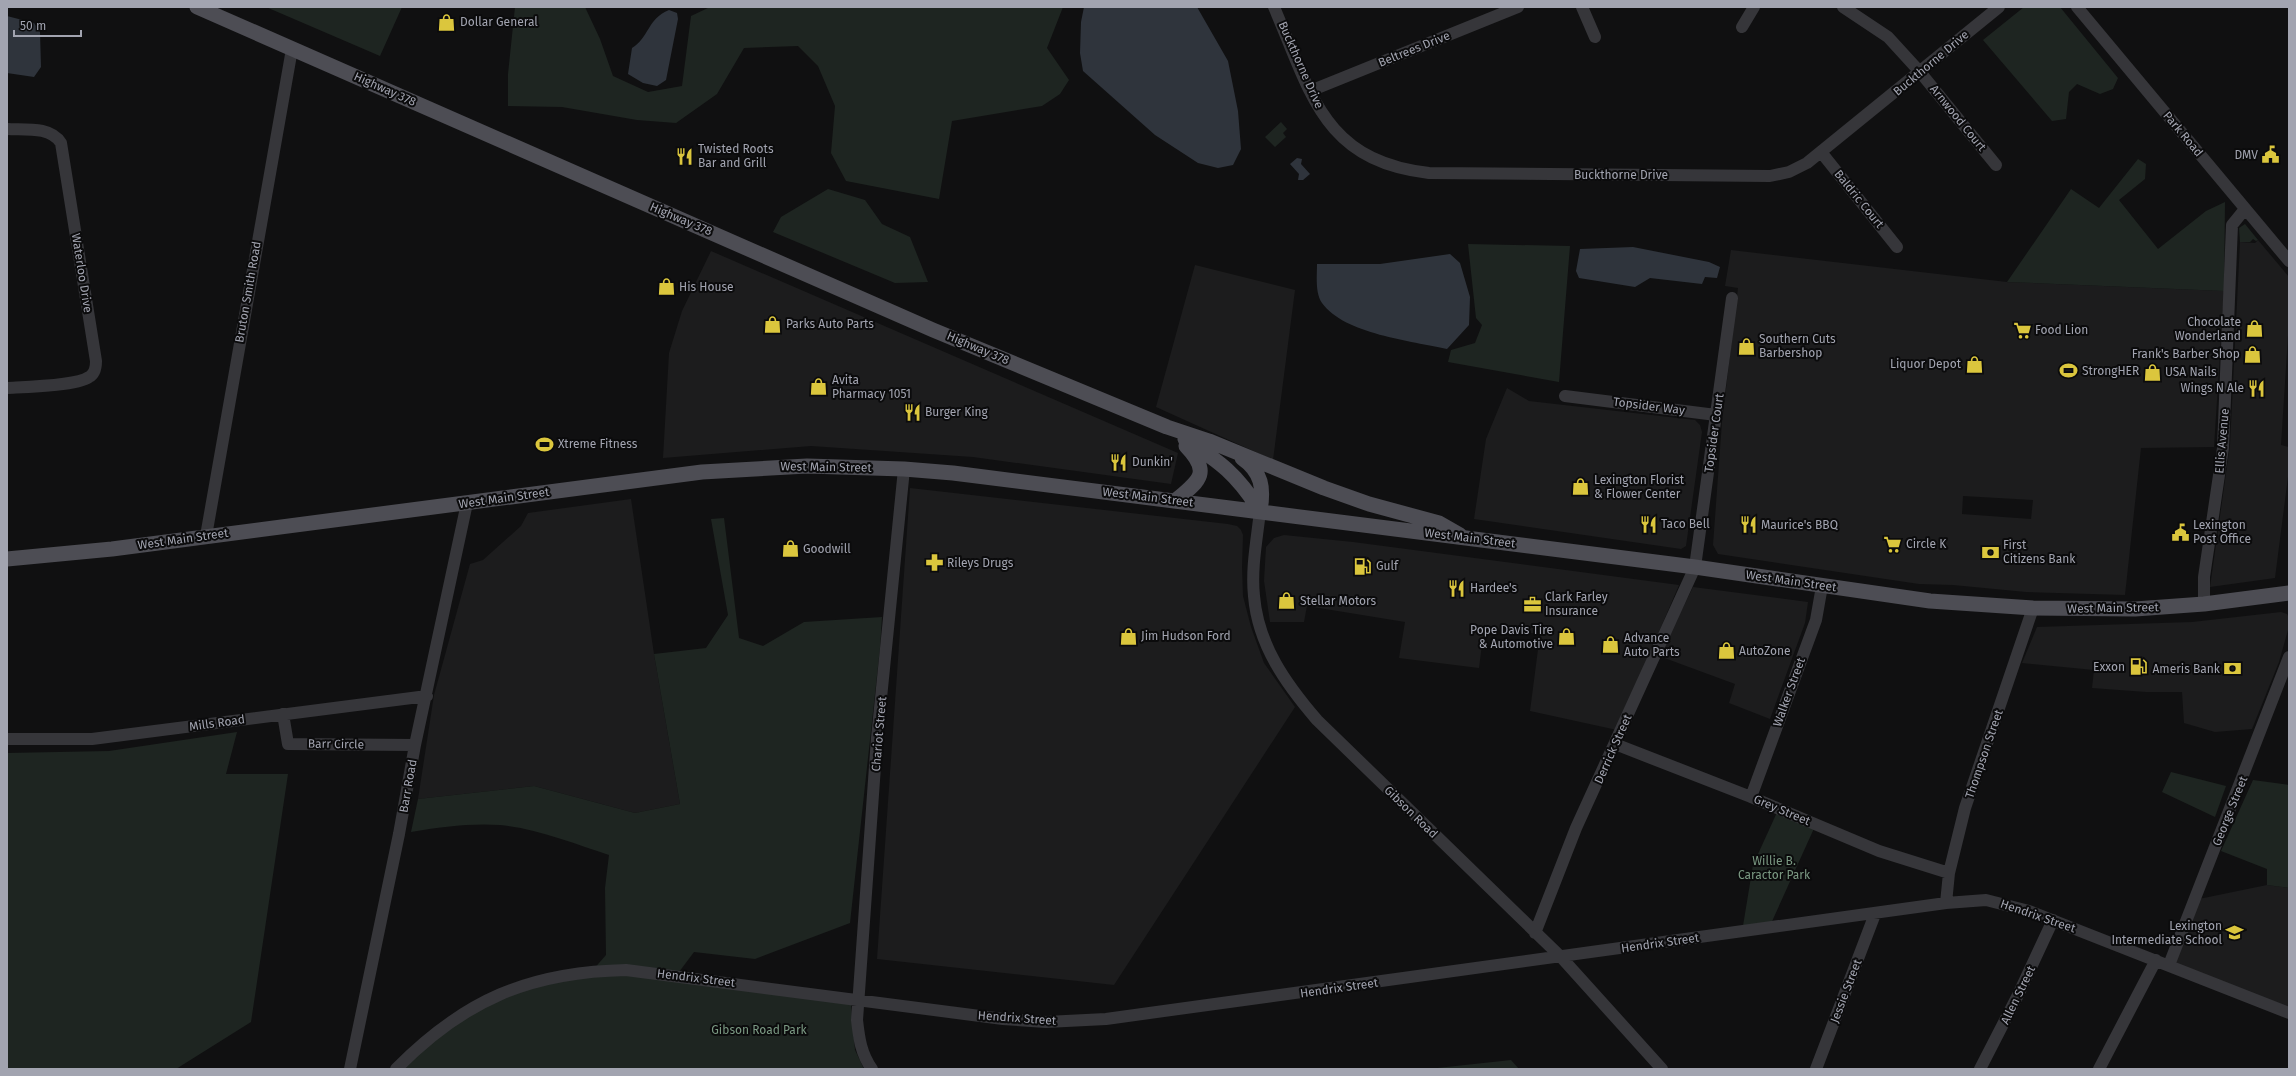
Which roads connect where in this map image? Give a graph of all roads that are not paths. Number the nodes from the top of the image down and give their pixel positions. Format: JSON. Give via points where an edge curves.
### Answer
{"nodes":[{"id":1,"x":197,"y":7,"type":"edge"},
{"id":2,"x":1274,"y":7,"type":"edge"},
{"id":3,"x":1518,"y":7,"type":"edge"},
{"id":4,"x":1582,"y":7,"type":"edge"},
{"id":5,"x":1754,"y":7,"type":"edge"},
{"id":6,"x":1843,"y":7,"type":"edge"},
{"id":7,"x":1999,"y":7,"type":"edge"},
{"id":8,"x":2077,"y":7,"type":"edge"},
{"id":9,"x":1742,"y":27,"type":"dead end"},
{"id":10,"x":1595,"y":37,"type":"dead end"},
{"id":11,"x":292,"y":49,"type":"junction"},
{"id":12,"x":1920,"y":72,"type":"junction"},
{"id":13,"x":1310,"y":91,"type":"junction"},
{"id":14,"x":7,"y":129,"type":"edge"},
{"id":15,"x":1821,"y":152,"type":"junction"},
{"id":16,"x":1996,"y":165,"type":"dead end"},
{"id":17,"x":2244,"y":208,"type":"junction"},
{"id":18,"x":1897,"y":247,"type":"dead end"},
{"id":19,"x":2289,"y":260,"type":"edge"},
{"id":20,"x":1732,"y":298,"type":"dead end"},
{"id":21,"x":7,"y":388,"type":"edge"},
{"id":22,"x":1565,"y":396,"type":"dead end"},
{"id":23,"x":1716,"y":415,"type":"junction"},
{"id":24,"x":1167,"y":427,"type":"junction"},
{"id":25,"x":1230,"y":450,"type":"junction"},
{"id":26,"x":904,"y":469,"type":"junction"},
{"id":27,"x":1175,"y":501,"type":"junction"},
{"id":28,"x":467,"y":503,"type":"junction"},
{"id":29,"x":1260,"y":511,"type":"junction"},
{"id":30,"x":206,"y":536,"type":"junction"},
{"id":31,"x":1463,"y":537,"type":"junction"},
{"id":32,"x":7,"y":559,"type":"edge"},
{"id":33,"x":1695,"y":567,"type":"junction"},
{"id":34,"x":1822,"y":586,"type":"junction"},
{"id":35,"x":2289,"y":593,"type":"edge"},
{"id":36,"x":2204,"y":604,"type":"junction"},
{"id":37,"x":2033,"y":608,"type":"junction"},
{"id":38,"x":2289,"y":657,"type":"edge"},
{"id":39,"x":427,"y":696,"type":"junction"},
{"id":40,"x":283,"y":714,"type":"junction"},
{"id":41,"x":7,"y":739,"type":"edge"},
{"id":42,"x":1615,"y":744,"type":"junction"},
{"id":43,"x":415,"y":745,"type":"junction"},
{"id":44,"x":1751,"y":797,"type":"junction"},
{"id":45,"x":1949,"y":873,"type":"junction"},
{"id":46,"x":1946,"y":903,"type":"junction"},
{"id":47,"x":1875,"y":914,"type":"junction"},
{"id":48,"x":2054,"y":920,"type":"junction"},
{"id":49,"x":1535,"y":932,"type":"junction"},
{"id":50,"x":1561,"y":957,"type":"junction"},
{"id":51,"x":2156,"y":960,"type":"junction"},
{"id":52,"x":2169,"y":965,"type":"junction"},
{"id":53,"x":859,"y":999,"type":"junction"},
{"id":54,"x":2289,"y":1013,"type":"edge"},
{"id":55,"x":350,"y":1069,"type":"edge"},
{"id":56,"x":396,"y":1069,"type":"edge"},
{"id":57,"x":872,"y":1069,"type":"edge"},
{"id":58,"x":1662,"y":1069,"type":"edge"},
{"id":59,"x":1816,"y":1069,"type":"edge"},
{"id":60,"x":1980,"y":1069,"type":"edge"},
{"id":61,"x":2099,"y":1069,"type":"edge"}],
"edges":[{"from":1,"to":11,"type":"main road","name":"Highway 378"},
{"from":2,"to":13,"type":"street","name":"Buckthorne Drive"},
{"from":3,"to":13,"type":"street","name":"Beltrees Drive"},
{"from":4,"to":10,"type":"street"},
{"from":5,"to":9,"type":"street"},
{"from":6,"to":12,"type":"street","via":[[1888,36]]},
{"from":7,"to":12,"type":"street","name":"Buckthorne Drive"},
{"from":8,"to":17,"type":"street","name":"Park Road"},
{"from":11,"to":24,"type":"main road","name":"Highway 378","via":[[933,330]]},
{"from":11,"to":30,"type":"street","name":"Bruton Smith Road"},
{"from":12,"to":15,"type":"street","name":"Buckthorne Drive"},
{"from":12,"to":16,"type":"street","name":"Arnwood Court"},
{"from":13,"to":15,"type":"street","name":"Buckthorne Drive","via":[[1334,129],[1364,155],[1381,163],[1421,172],[1770,176],[1798,168]]},
{"from":14,"to":21,"type":"street","name":"Waterloo Drive","via":[[49,132],[61,143],[96,361],[96,369],[89,377]]},
{"from":15,"to":18,"type":"street","name":"Baldric Court"},
{"from":17,"to":19,"type":"street","name":"Park Road"},
{"from":17,"to":36,"type":"street","name":"Ellis Avenue","via":[[2232,225],[2223,441],[2204,577]]},
{"from":20,"to":23,"type":"street","name":"Topsider Court"},
{"from":22,"to":23,"type":"street","name":"Topsider Way"},
{"from":23,"to":33,"type":"street","name":"Topsider Court"},
{"from":24,"to":25,"type":"main road"},
{"from":24,"to":27,"type":"main road","via":[[1194,454],[1201,469],[1195,484]]},
{"from":24,"to":29,"type":"main road","via":[[1223,464],[1240,482]]},
{"from":25,"to":29,"type":"main road","via":[[1247,462],[1259,475],[1263,489]]},
{"from":25,"to":31,"type":"main road","via":[[1335,493],[1439,522]]},
{"from":26,"to":27,"type":"main road","name":"West Main Street"},
{"from":26,"to":28,"type":"main road","name":"West Main Street","via":[[755,467],[656,476]]},
{"from":26,"to":53,"type":"street","name":"Chariot Street","via":[[878,738]]},
{"from":27,"to":29,"type":"main road","name":"West Main Street"},
{"from":28,"to":30,"type":"main road","name":"West Main Street"},
{"from":28,"to":39,"type":"street","name":"Barr Road"},
{"from":29,"to":31,"type":"main road","name":"West Main Street"},
{"from":29,"to":49,"type":"street","name":"Gibson Road","via":[[1254,560],[1254,595],[1270,653],[1280,674],[1317,720]]},
{"from":30,"to":32,"type":"main road","name":"West Main Street","via":[[68,554]]},
{"from":31,"to":33,"type":"main road","name":"West Main Street"},
{"from":33,"to":34,"type":"main road","name":"West Main Street"},
{"from":33,"to":42,"type":"street","name":"Derrick Street"},
{"from":34,"to":37,"type":"main road","name":"West Main Street","via":[[1930,601]]},
{"from":34,"to":44,"type":"street","name":"Walker Street","via":[[1816,620]]},
{"from":35,"to":36,"type":"main road","name":"West Main Street"},
{"from":36,"to":37,"type":"main road","name":"West Main Street","via":[[2135,609]]},
{"from":37,"to":45,"type":"street","name":"Thompson Street","via":[[1966,808]]},
{"from":38,"to":52,"type":"street","name":"George Street"},
{"from":39,"to":40,"type":"street","name":"Mills Road"},
{"from":39,"to":43,"type":"street","name":"Barr Road"},
{"from":40,"to":41,"type":"street","name":"Mills Road","via":[[92,739]]},
{"from":40,"to":43,"type":"street","name":"Barr Circle","via":[[288,744]]},
{"from":42,"to":44,"type":"street","name":"Grey Street"},
{"from":42,"to":49,"type":"street","name":"Derrick Street","via":[[1562,860]]},
{"from":43,"to":55,"type":"street","name":"Barr Road"},
{"from":44,"to":45,"type":"street","name":"Grey Street","via":[[1879,850]]},
{"from":45,"to":46,"type":"street","name":"Thompson Street"},
{"from":46,"to":47,"type":"street","name":"Hendrix Street"},
{"from":46,"to":48,"type":"street","name":"Hendrix Street","via":[[1996,901]]},
{"from":47,"to":50,"type":"street","name":"Hendrix Street"},
{"from":47,"to":59,"type":"street","name":"Jessie Street"},
{"from":48,"to":51,"type":"street","name":"Hendrix Street"},
{"from":48,"to":60,"type":"street","name":"Allen Street"},
{"from":49,"to":50,"type":"street","name":"Gibson Road"},
{"from":50,"to":53,"type":"street","name":"Hendrix Street","via":[[1080,1022],[1020,1021]]},
{"from":50,"to":58,"type":"street","name":"Gibson Road"},
{"from":51,"to":52,"type":"street","name":"Hendrix Street"},
{"from":51,"to":61,"type":"street"},
{"from":52,"to":54,"type":"street","name":"Hendrix Street"},
{"from":53,"to":56,"type":"street","name":"Hendrix Street","via":[[633,971],[575,973],[524,984],[475,1005],[432,1036]]},
{"from":53,"to":57,"type":"street","name":"Chariot Street","via":[[857,1020],[860,1041]]}]}
